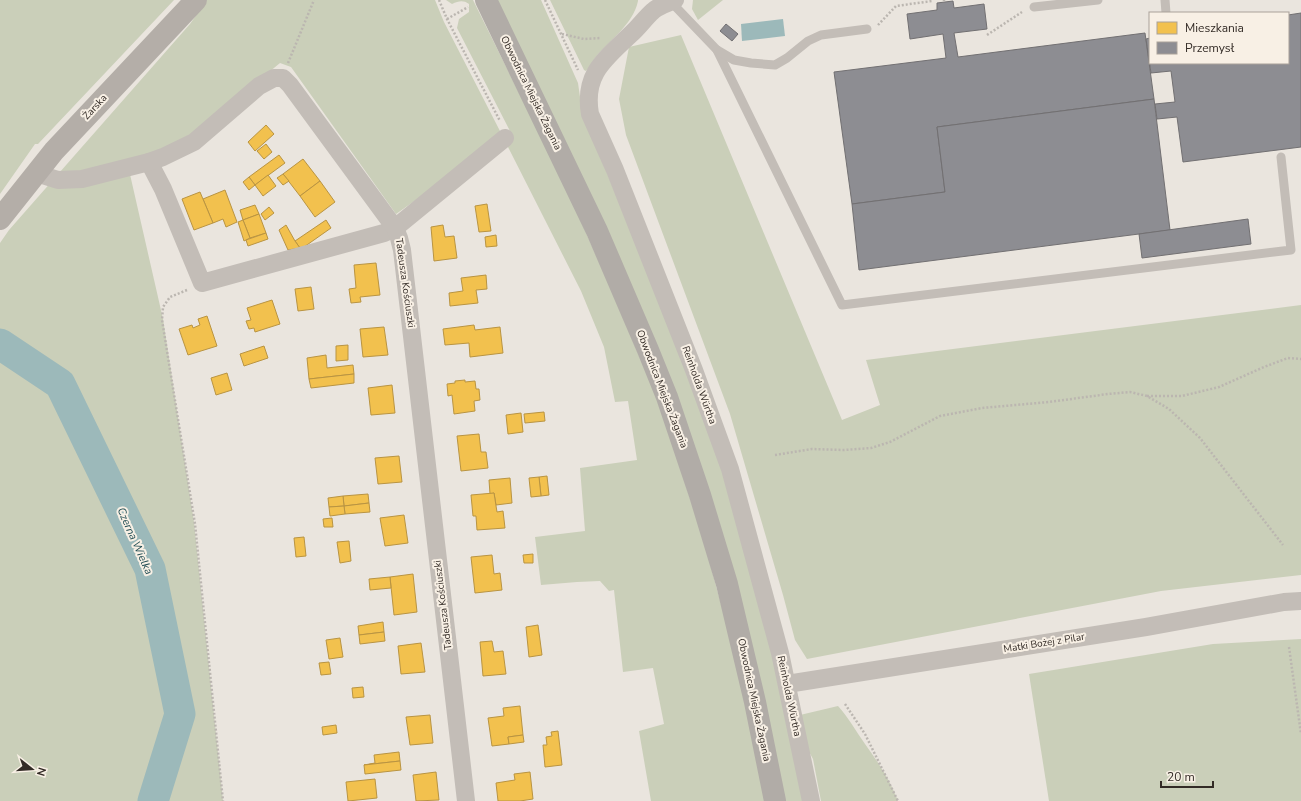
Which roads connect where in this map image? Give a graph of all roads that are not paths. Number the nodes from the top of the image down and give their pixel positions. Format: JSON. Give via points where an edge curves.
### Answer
{"nodes":[{"id":1,"x":196,"y":0,"type":"edge"},
{"id":2,"x":1098,"y":0,"type":"edge"},
{"id":3,"x":1165,"y":0,"type":"edge"},
{"id":4,"x":673,"y":1,"type":"edge"},
{"id":5,"x":477,"y":3,"type":"edge"},
{"id":6,"x":653,"y":5,"type":"edge"},
{"id":7,"x":1034,"y":7,"type":"road end"},
{"id":8,"x":1166,"y":12,"type":"edge"},
{"id":9,"x":867,"y":29,"type":"road end"},
{"id":10,"x":717,"y":50,"type":"junction"},
{"id":11,"x":505,"y":138,"type":"road end"},
{"id":12,"x":1281,"y":157,"type":"dead end"},
{"id":13,"x":149,"y":162,"type":"junction"},
{"id":14,"x":36,"y":173,"type":"junction"},
{"id":15,"x":0,"y":219,"type":"edge"},
{"id":16,"x":395,"y":228,"type":"junction"},
{"id":17,"x":1301,"y":601,"type":"edge"},
{"id":18,"x":787,"y":684,"type":"junction"},
{"id":19,"x":466,"y":801,"type":"edge"},
{"id":20,"x":775,"y":801,"type":"edge"},
{"id":21,"x":811,"y":801,"type":"edge"}],
"edges":[{"from":1,"to":14,"type":"street","name":"Żarska"},
{"from":2,"to":7,"type":"lane"},
{"from":3,"to":8,"type":"lane"},
{"from":4,"to":6,"type":"street"},
{"from":4,"to":10,"type":"lane"},
{"from":5,"to":20,"type":"main road","name":"Obwodnica Miejska Żagania","via":[[596,231],[667,397],[727,584]]},
{"from":6,"to":18,"type":"street","name":"Reinholda Würtha","via":[[628,37],[598,66],[590,85],[590,114],[680,334],[730,469],[762,581]]},
{"from":9,"to":10,"type":"lane","via":[[820,35],[775,65],[734,60]]},
{"from":10,"to":12,"type":"lane","via":[[842,305],[1291,250]]},
{"from":11,"to":16,"type":"street"},
{"from":13,"to":14,"type":"street","via":[[69,180],[48,178]]},
{"from":13,"to":16,"type":"street","via":[[164,189],[202,283]]},
{"from":13,"to":16,"type":"street","name":"Tadeusza Kościuszki","via":[[194,142],[259,86],[274,78],[283,78]]},
{"from":14,"to":15,"type":"street","name":"Żarska"},
{"from":16,"to":19,"type":"street","name":"Tadeusza Kościuszki","via":[[403,258]]},
{"from":17,"to":18,"type":"street","name":"Matki Bożej z Pilar"},
{"from":18,"to":21,"type":"street","name":"Reinholda Würtha"}]}
